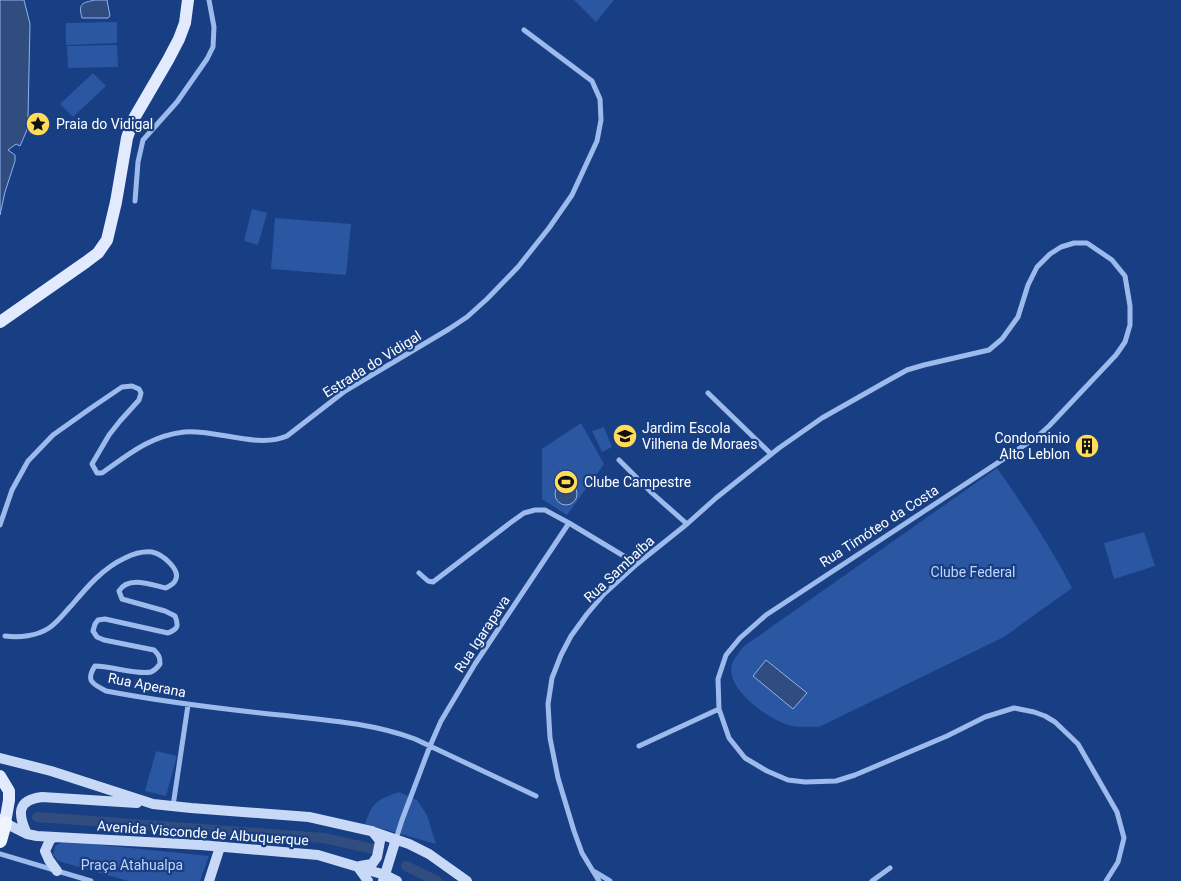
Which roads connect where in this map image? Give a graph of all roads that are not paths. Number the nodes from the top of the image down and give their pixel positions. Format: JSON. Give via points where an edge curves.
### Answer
{"nodes":[{"id":1,"x":188,"y":0,"type":"edge"},
{"id":2,"x":209,"y":0,"type":"edge"},
{"id":3,"x":524,"y":30,"type":"dead end"},
{"id":4,"x":136,"y":201,"type":"dead end"},
{"id":5,"x":0,"y":322,"type":"edge"},
{"id":6,"x":708,"y":393,"type":"dead end"},
{"id":7,"x":771,"y":454,"type":"junction"},
{"id":8,"x":619,"y":460,"type":"dead end"},
{"id":9,"x":569,"y":523,"type":"junction"},
{"id":10,"x":687,"y":524,"type":"junction"},
{"id":11,"x":0,"y":525,"type":"edge"},
{"id":12,"x":637,"y":564,"type":"junction"},
{"id":13,"x":419,"y":573,"type":"dead end"},
{"id":14,"x":5,"y":636,"type":"dead end"},
{"id":15,"x":188,"y":705,"type":"junction"},
{"id":16,"x":719,"y":709,"type":"junction"},
{"id":17,"x":430,"y":746,"type":"junction"},
{"id":18,"x":639,"y":746,"type":"dead end"},
{"id":19,"x":0,"y":758,"type":"edge"},
{"id":20,"x":0,"y":776,"type":"edge"},
{"id":21,"x":536,"y":796,"type":"dead end"},
{"id":22,"x":153,"y":804,"type":"junction"},
{"id":23,"x":173,"y":806,"type":"junction"},
{"id":24,"x":3,"y":822,"type":"edge"},
{"id":25,"x":371,"y":831,"type":"junction"},
{"id":26,"x":27,"y":834,"type":"junction"},
{"id":27,"x":54,"y":837,"type":"junction"},
{"id":28,"x":396,"y":839,"type":"junction"},
{"id":29,"x":0,"y":840,"type":"edge"},
{"id":30,"x":220,"y":846,"type":"junction"},
{"id":31,"x":0,"y":854,"type":"edge"},
{"id":32,"x":358,"y":867,"type":"junction"},
{"id":33,"x":890,"y":868,"type":"dead end"},
{"id":34,"x":57,"y":871,"type":"junction"},
{"id":35,"x":592,"y":871,"type":"junction"},
{"id":36,"x":384,"y":878,"type":"edge"},
{"id":37,"x":91,"y":881,"type":"edge"},
{"id":38,"x":209,"y":881,"type":"edge"},
{"id":39,"x":368,"y":881,"type":"edge"},
{"id":40,"x":397,"y":881,"type":"edge"},
{"id":41,"x":467,"y":881,"type":"edge"},
{"id":42,"x":599,"y":881,"type":"edge"},
{"id":43,"x":610,"y":881,"type":"edge"},
{"id":44,"x":872,"y":881,"type":"edge"},
{"id":45,"x":1106,"y":881,"type":"edge"}],
"edges":[{"from":1,"to":5,"type":"main road","via":[[179,39],[126,138],[107,240],[98,253]]},
{"from":2,"to":4,"type":"street","via":[[214,27],[213,47],[177,102],[143,140]]},
{"from":3,"to":11,"type":"street","name":"Estrada do Vidigal","via":[[592,81],[600,99],[597,142],[572,195],[549,228],[487,299],[467,317],[345,391],[279,440],[185,432],[144,444],[102,473],[97,473],[92,464],[104,443],[139,400],[139,389],[122,387],[53,435],[28,461],[12,490]]},
{"from":6,"to":7,"type":"street"},
{"from":7,"to":10,"type":"street","name":"Rua Sambaíba"},
{"from":7,"to":16,"type":"street","name":"Rua Timóteo da Costa","via":[[822,418],[908,370],[989,350],[1002,339],[1018,317],[1037,267],[1061,247],[1086,243],[1112,260],[1125,276],[1130,325],[1125,342],[1116,355],[1037,437],[766,614],[726,655],[718,678]]},
{"from":8,"to":10,"type":"street"},
{"from":9,"to":12,"type":"street"},
{"from":9,"to":13,"type":"street","via":[[545,510],[535,510],[510,523],[433,582]]},
{"from":9,"to":17,"type":"street","name":"Rua Igarapava","via":[[475,664]]},
{"from":10,"to":12,"type":"street","name":"Rua Sambaíba"},
{"from":12,"to":35,"type":"street","name":"Rua Sambaíba","via":[[604,594],[572,636],[552,678],[548,704],[550,738],[558,778],[582,853]]},
{"from":14,"to":15,"type":"street","name":"Rua Aperana","via":[[36,634],[48,629],[98,576],[116,562],[138,553],[151,552],[162,556],[176,573],[173,584],[166,588],[129,582],[119,591],[122,599],[175,616],[178,622],[175,630],[168,633],[105,619],[98,620],[93,630],[104,640],[154,650],[159,655],[160,664],[152,672],[95,666],[90,677],[106,691]]},
{"from":15,"to":17,"type":"street","name":"Rua Aperana","via":[[366,725],[397,732]]},
{"from":15,"to":23,"type":"street"},
{"from":16,"to":18,"type":"street"},
{"from":16,"to":45,"type":"street","name":"Rua Timóteo da Costa","via":[[729,738],[745,758],[788,780],[805,782],[836,781],[985,717],[1014,708],[1045,716],[1078,744],[1117,812],[1124,838],[1118,862]]},
{"from":17,"to":21,"type":"street","name":"Rua Aperana"},
{"from":17,"to":28,"type":"street","name":"Rua Igarapava"},
{"from":19,"to":22,"type":"main road","name":"Avenida Visconde de Albuquerque"},
{"from":20,"to":24,"type":"main road","via":[[9,791]]},
{"from":22,"to":23,"type":"main road","name":"Avenida Visconde de Albuquerque"},
{"from":22,"to":26,"type":"main road","via":[[34,798],[22,807],[21,821]]},
{"from":23,"to":25,"type":"main road","name":"Avenida Visconde de Albuquerque","via":[[309,817]]},
{"from":24,"to":26,"type":"main road","name":"Avenida Visconde de Albuquerque"},
{"from":24,"to":29,"type":"highway"},
{"from":25,"to":28,"type":"main road","name":"Avenida Visconde de Albuquerque"},
{"from":25,"to":32,"type":"main road","via":[[380,841],[377,857],[372,864]]},
{"from":26,"to":27,"type":"main road","name":"Avenida Visconde de Albuquerque"},
{"from":27,"to":30,"type":"main road","name":"Avenida Visconde de Albuquerque"},
{"from":27,"to":34,"type":"main road","via":[[45,851]]},
{"from":28,"to":36,"type":"main road"},
{"from":28,"to":41,"type":"main road","name":"Avenida Visconde de Albuquerque","via":[[429,854]]},
{"from":30,"to":32,"type":"main road","name":"Avenida Visconde de Albuquerque","via":[[318,856]]},
{"from":30,"to":38,"type":"main road"},
{"from":31,"to":34,"type":"street"},
{"from":32,"to":36,"type":"main road","name":"Avenida Visconde de Albuquerque"},
{"from":32,"to":39,"type":"main road"},
{"from":33,"to":44,"type":"street"},
{"from":34,"to":37,"type":"street"},
{"from":35,"to":42,"type":"street","name":"Rua Sambaíba"},
{"from":35,"to":43,"type":"street"},
{"from":36,"to":40,"type":"main road","name":"Avenida Visconde de Albuquerque"}]}
